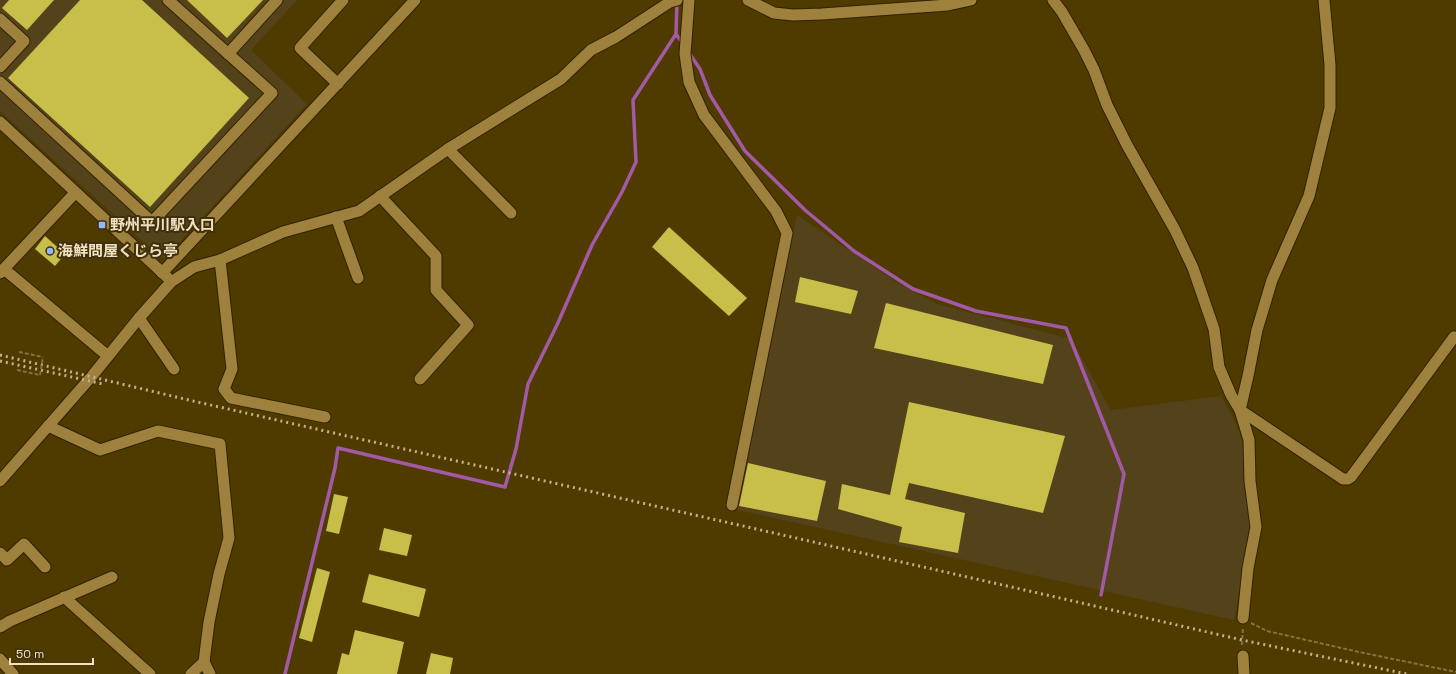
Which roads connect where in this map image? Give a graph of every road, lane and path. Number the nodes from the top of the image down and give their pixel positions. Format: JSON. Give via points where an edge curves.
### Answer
{"nodes":[{"id":1,"x":168,"y":0,"type":"edge"},
{"id":2,"x":278,"y":0,"type":"edge"},
{"id":3,"x":343,"y":0,"type":"edge"},
{"id":4,"x":415,"y":0,"type":"edge"},
{"id":5,"x":689,"y":0,"type":"edge"},
{"id":6,"x":748,"y":0,"type":"edge"},
{"id":7,"x":971,"y":0,"type":"edge"},
{"id":8,"x":1053,"y":0,"type":"edge"},
{"id":9,"x":1324,"y":0,"type":"edge"},
{"id":10,"x":672,"y":1,"type":"edge"},
{"id":11,"x":0,"y":19,"type":"edge"},
{"id":12,"x":228,"y":54,"type":"junction"},
{"id":13,"x":0,"y":67,"type":"edge"},
{"id":14,"x":0,"y":82,"type":"edge"},
{"id":15,"x":338,"y":84,"type":"junction"},
{"id":16,"x":0,"y":122,"type":"edge"},
{"id":17,"x":448,"y":149,"type":"junction"},
{"id":18,"x":75,"y":192,"type":"junction"},
{"id":19,"x":380,"y":196,"type":"junction"},
{"id":20,"x":511,"y":213,"type":"dead end"},
{"id":21,"x":336,"y":217,"type":"junction"},
{"id":22,"x":220,"y":260,"type":"junction"},
{"id":23,"x":2,"y":271,"type":"edge"},
{"id":24,"x":162,"y":273,"type":"junction"},
{"id":25,"x":358,"y":278,"type":"dead end"},
{"id":26,"x":171,"y":282,"type":"junction"},
{"id":27,"x":139,"y":318,"type":"junction"},
{"id":28,"x":1456,"y":338,"type":"edge"},
{"id":29,"x":19,"y":352,"type":"dead end"},
{"id":30,"x":108,"y":356,"type":"junction"},
{"id":31,"x":174,"y":369,"type":"dead end"},
{"id":32,"x":17,"y":370,"type":"dead end"},
{"id":33,"x":420,"y":379,"type":"dead end"},
{"id":34,"x":1240,"y":410,"type":"junction"},
{"id":35,"x":325,"y":417,"type":"dead end"},
{"id":36,"x":48,"y":426,"type":"junction"},
{"id":37,"x":0,"y":481,"type":"edge"},
{"id":38,"x":732,"y":505,"type":"dead end"},
{"id":39,"x":0,"y":553,"type":"edge"},
{"id":40,"x":45,"y":567,"type":"dead end"},
{"id":41,"x":112,"y":576,"type":"dead end"},
{"id":42,"x":64,"y":597,"type":"junction"},
{"id":43,"x":1243,"y":618,"type":"junction"},
{"id":44,"x":0,"y":627,"type":"edge"},
{"id":45,"x":1243,"y":656,"type":"joint"},
{"id":46,"x":0,"y":659,"type":"edge"},
{"id":47,"x":204,"y":662,"type":"junction"},
{"id":48,"x":1447,"y":670,"type":"junction"},
{"id":49,"x":1456,"y":672,"type":"edge"},
{"id":50,"x":13,"y":674,"type":"edge"},
{"id":51,"x":150,"y":674,"type":"edge"},
{"id":52,"x":191,"y":674,"type":"edge"},
{"id":53,"x":210,"y":674,"type":"edge"},
{"id":54,"x":1244,"y":674,"type":"edge"},
{"id":55,"x":1447,"y":674,"type":"edge"}],
"edges":[{"from":1,"to":12,"type":"street"},
{"from":2,"to":12,"type":"street"},
{"from":3,"to":15,"type":"street","via":[[300,48]]},
{"from":4,"to":15,"type":"street"},
{"from":5,"to":38,"type":"street","via":[[685,54],[689,82],[704,114],[776,211],[787,233]]},
{"from":6,"to":7,"type":"street","via":[[774,13],[793,15],[948,4]]},
{"from":8,"to":34,"type":"street","via":[[1084,50],[1107,105],[1193,268],[1214,329],[1219,367]]},
{"from":9,"to":34,"type":"street","via":[[1330,65],[1330,108],[1309,196],[1272,280],[1257,330]]},
{"from":10,"to":17,"type":"street","via":[[591,50],[561,79]]},
{"from":11,"to":13,"type":"street","via":[[24,41]]},
{"from":12,"to":14,"type":"street","via":[[272,93],[152,222]]},
{"from":15,"to":24,"type":"street"},
{"from":16,"to":18,"type":"street"},
{"from":17,"to":19,"type":"street"},
{"from":17,"to":20,"type":"street"},
{"from":18,"to":23,"type":"street"},
{"from":18,"to":24,"type":"street"},
{"from":19,"to":21,"type":"street","via":[[359,210]]},
{"from":19,"to":33,"type":"street","via":[[436,256],[436,290],[468,325]]},
{"from":21,"to":22,"type":"street","via":[[283,232]]},
{"from":21,"to":25,"type":"street"},
{"from":22,"to":26,"type":"street","via":[[194,267]]},
{"from":22,"to":35,"type":"street","via":[[232,369],[224,389],[231,398]]},
{"from":23,"to":30,"type":"street"},
{"from":24,"to":26,"type":"street"},
{"from":26,"to":27,"type":"street"},
{"from":27,"to":30,"type":"street"},
{"from":27,"to":31,"type":"street"},
{"from":28,"to":34,"type":"street","via":[[1454,337],[1348,479],[1343,479]]},
{"from":29,"to":32,"type":"path","bridge":true,"via":[[43,357],[40,376]]},
{"from":30,"to":36,"type":"street"},
{"from":34,"to":43,"type":"street","via":[[1249,440],[1250,481],[1256,527],[1248,568]]},
{"from":36,"to":37,"type":"street"},
{"from":36,"to":47,"type":"street","via":[[100,450],[158,431],[220,444],[229,538],[209,622]]},
{"from":39,"to":40,"type":"street","via":[[7,560],[24,544]]},
{"from":41,"to":42,"type":"street"},
{"from":42,"to":44,"type":"street","via":[[10,620]]},
{"from":42,"to":51,"type":"street"},
{"from":43,"to":45,"type":"path"},
{"from":43,"to":48,"type":"path","via":[[1267,631]]},
{"from":45,"to":54,"type":"street"},
{"from":46,"to":50,"type":"street"},
{"from":47,"to":52,"type":"street"},
{"from":47,"to":53,"type":"street"},
{"from":48,"to":49,"type":"path"},
{"from":48,"to":55,"type":"path"}]}
